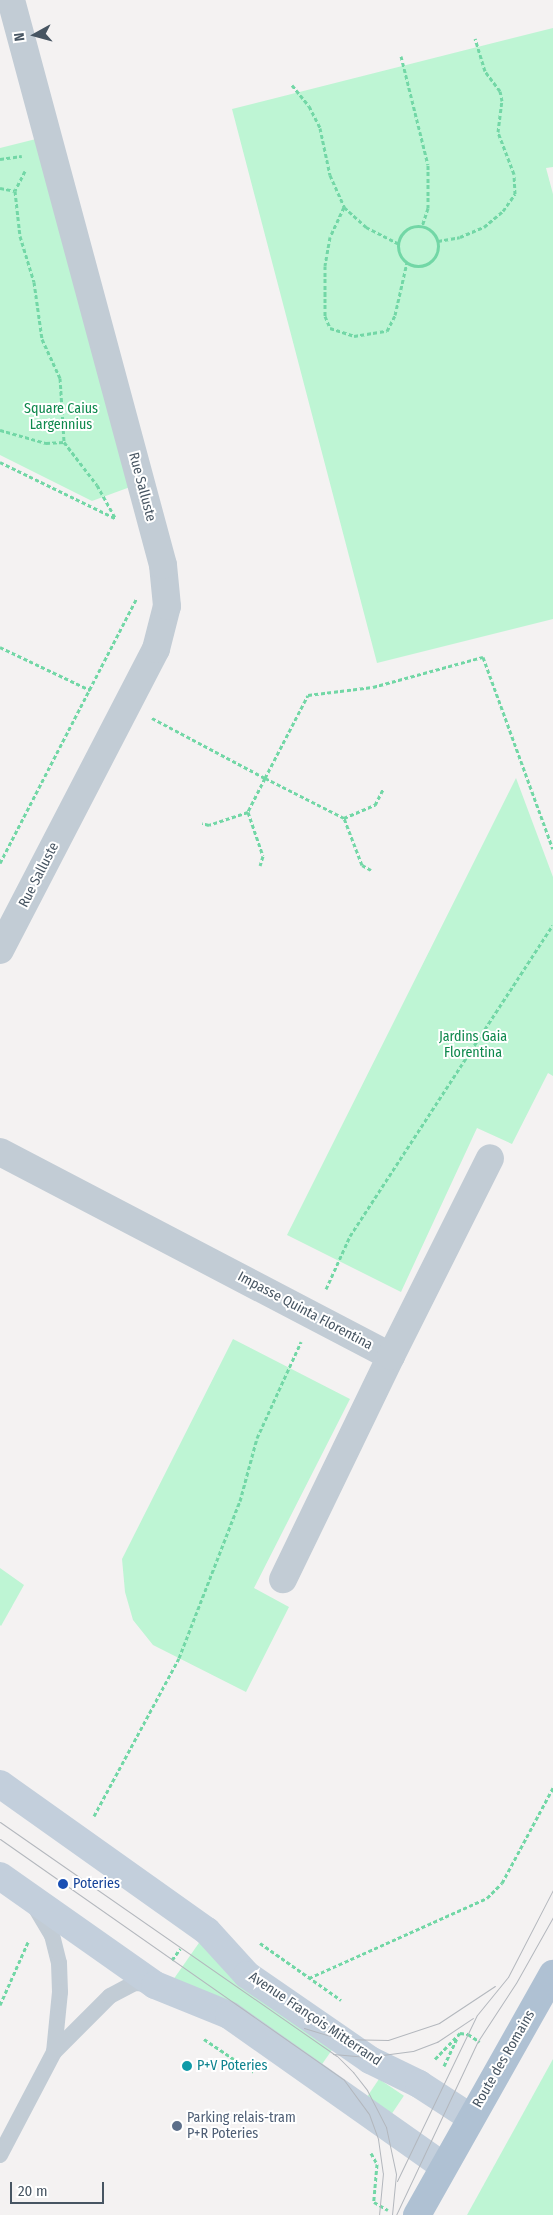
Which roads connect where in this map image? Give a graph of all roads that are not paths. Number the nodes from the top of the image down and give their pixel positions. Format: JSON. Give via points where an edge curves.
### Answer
{"nodes":[{"id":1,"x":11,"y":0,"type":"edge"},
{"id":2,"x":0,"y":950,"type":"edge"},
{"id":3,"x":0,"y":1152,"type":"edge"},
{"id":4,"x":490,"y":1158,"type":"dead end"},
{"id":5,"x":391,"y":1356,"type":"junction"},
{"id":6,"x":283,"y":1579,"type":"dead end"},
{"id":7,"x":0,"y":1784,"type":"edge"},
{"id":8,"x":0,"y":1876,"type":"edge"},
{"id":9,"x":29,"y":1896,"type":"junction"},
{"id":10,"x":553,"y":1974,"type":"edge"},
{"id":11,"x":155,"y":1985,"type":"junction"},
{"id":12,"x":54,"y":2052,"type":"junction"},
{"id":13,"x":470,"y":2118,"type":"junction"},
{"id":14,"x":0,"y":2155,"type":"edge"},
{"id":15,"x":443,"y":2166,"type":"junction"},
{"id":16,"x":417,"y":2215,"type":"edge"}],
"edges":[{"from":1,"to":2,"type":"street","name":"Rue Salluste","via":[[163,566],[167,606],[156,649]]},
{"from":3,"to":5,"type":"street","name":"Impasse Quinta Florentina"},
{"from":4,"to":5,"type":"street"},
{"from":5,"to":6,"type":"street"},
{"from":7,"to":13,"type":"street","name":"Avenue François Mitterrand","via":[[197,1924],[247,1975],[370,2060],[419,2084]]},
{"from":8,"to":9,"type":"street"},
{"from":9,"to":11,"type":"street"},
{"from":9,"to":12,"type":"lane","via":[[52,1935],[59,1963],[60,1992]]},
{"from":10,"to":13,"type":"main road","name":"Route des Romains"},
{"from":11,"to":12,"type":"lane","via":[[134,1983],[110,1996]]},
{"from":11,"to":15,"type":"street","via":[[229,2016]]},
{"from":12,"to":14,"type":"lane"},
{"from":13,"to":15,"type":"main road","name":"Route des Romains"},
{"from":15,"to":16,"type":"main road","name":"Route des Romains"}]}
